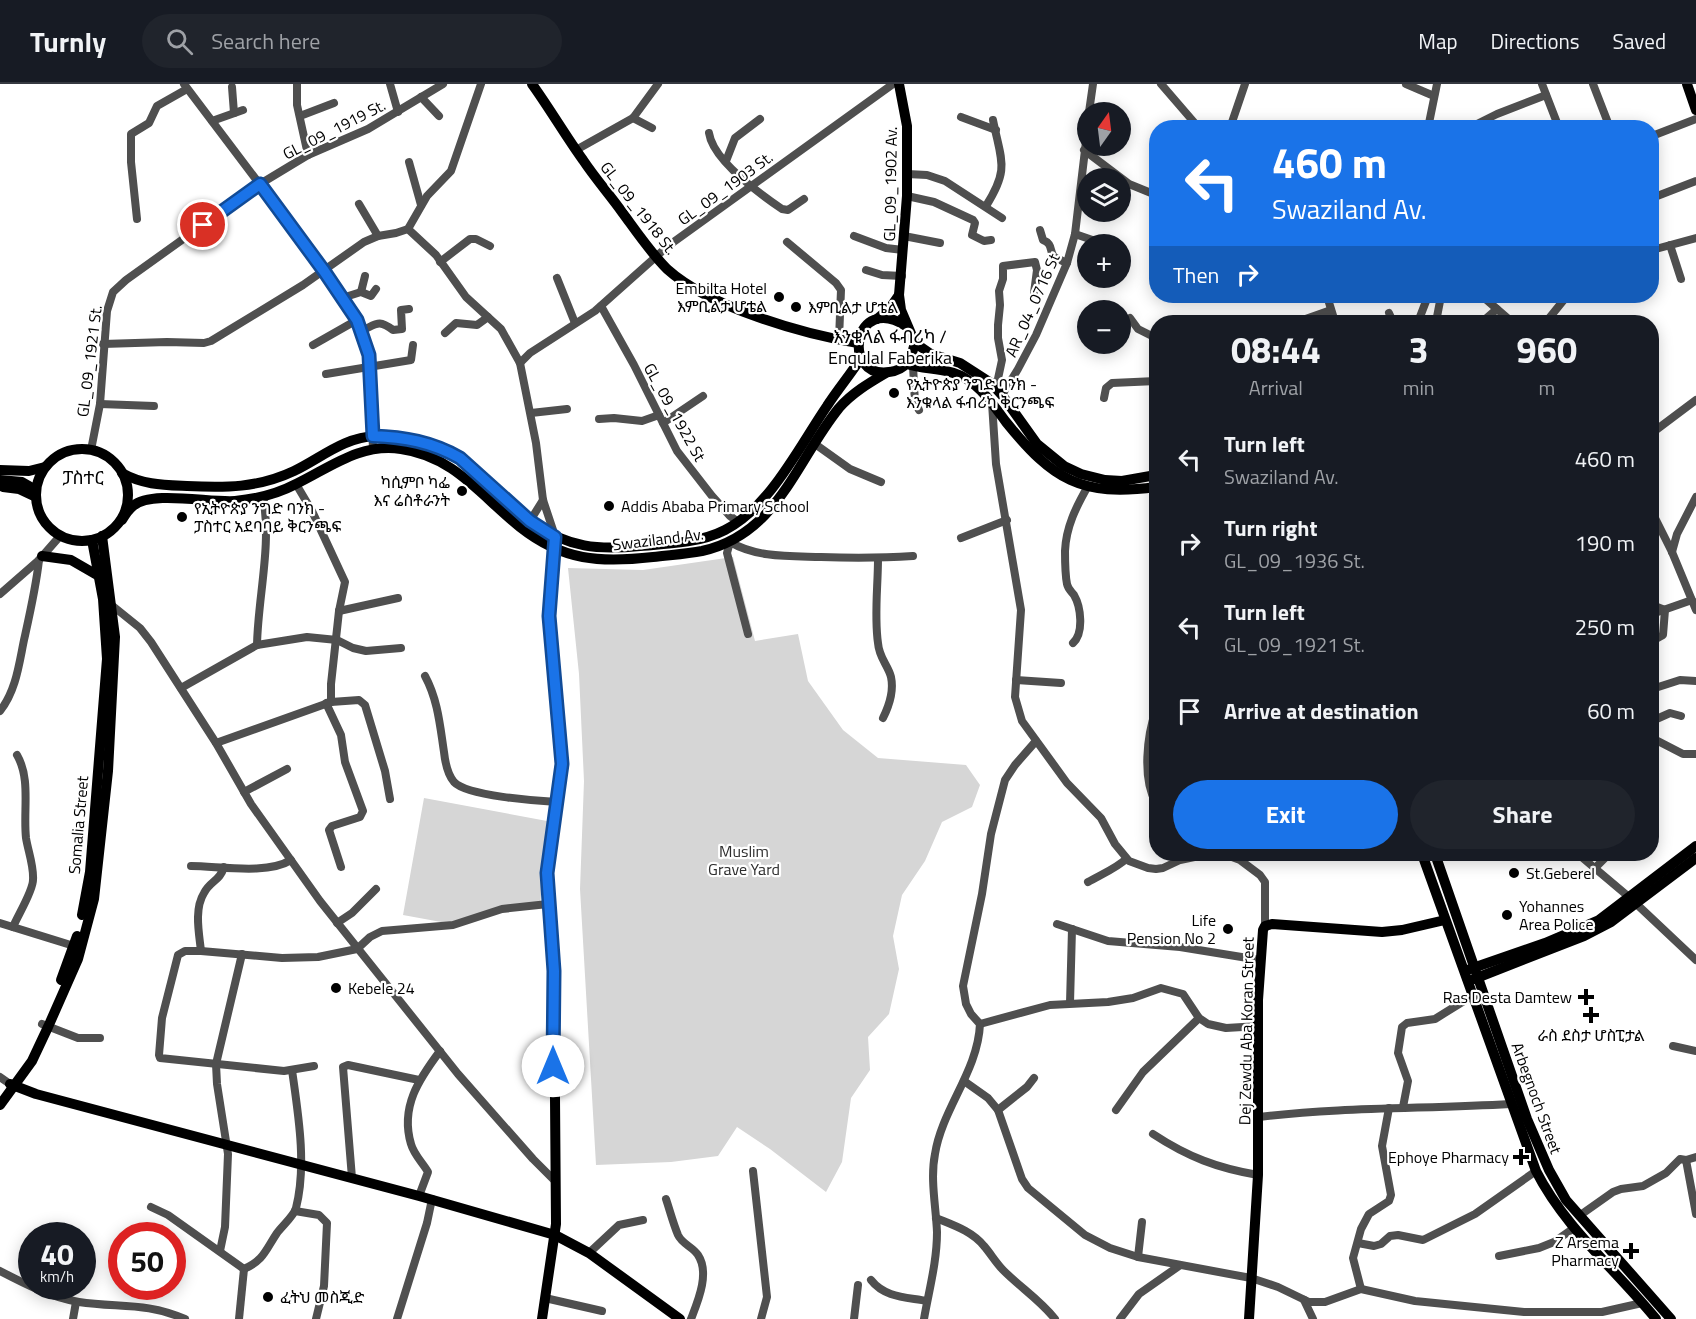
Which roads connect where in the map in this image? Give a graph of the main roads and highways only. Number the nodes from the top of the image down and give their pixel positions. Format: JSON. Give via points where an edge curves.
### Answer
{"nodes":[{"id":1,"x":532,"y":84,"type":"edge"},
{"id":2,"x":899,"y":84,"type":"edge"},
{"id":3,"x":1687,"y":84,"type":"edge"},
{"id":4,"x":1696,"y":110,"type":"edge"},
{"id":5,"x":900,"y":295,"type":"junction"},
{"id":6,"x":876,"y":319,"type":"junction"},
{"id":7,"x":906,"y":326,"type":"junction"},
{"id":8,"x":858,"y":342,"type":"junction"},
{"id":9,"x":915,"y":343,"type":"junction"},
{"id":10,"x":861,"y":358,"type":"junction"},
{"id":11,"x":910,"y":365,"type":"junction"},
{"id":12,"x":886,"y":373,"type":"junction"},
{"id":13,"x":43,"y":469,"type":"junction"},
{"id":14,"x":0,"y":470,"type":"edge"},
{"id":15,"x":122,"y":473,"type":"junction"},
{"id":16,"x":1149,"y":476,"type":"edge"},
{"id":17,"x":0,"y":478,"type":"edge"},
{"id":18,"x":0,"y":487,"type":"edge"},
{"id":19,"x":1149,"y":488,"type":"edge"},
{"id":20,"x":36,"y":494,"type":"junction"},
{"id":21,"x":122,"y":520,"type":"junction"},
{"id":22,"x":97,"y":538,"type":"junction"},
{"id":23,"x":554,"y":543,"type":"junction"},
{"id":24,"x":40,"y":558,"type":"road end"},
{"id":25,"x":97,"y":575,"type":"junction"},
{"id":26,"x":107,"y":602,"type":"junction"},
{"id":27,"x":1696,"y":846,"type":"edge"},
{"id":28,"x":1696,"y":858,"type":"edge"},
{"id":29,"x":1424,"y":861,"type":"edge"},
{"id":30,"x":1437,"y":861,"type":"edge"},
{"id":31,"x":1633,"y":901,"type":"junction"},
{"id":32,"x":1445,"y":920,"type":"junction"},
{"id":33,"x":1472,"y":974,"type":"junction"},
{"id":34,"x":45,"y":1025,"type":"junction"},
{"id":35,"x":13,"y":1085,"type":"junction"},
{"id":36,"x":0,"y":1093,"type":"edge"},
{"id":37,"x":0,"y":1105,"type":"edge"},
{"id":38,"x":555,"y":1235,"type":"junction"},
{"id":39,"x":542,"y":1319,"type":"edge"},
{"id":40,"x":680,"y":1319,"type":"edge"},
{"id":41,"x":1249,"y":1319,"type":"edge"},
{"id":42,"x":1656,"y":1319,"type":"edge"},
{"id":43,"x":1671,"y":1319,"type":"edge"}],
"edges":[{"from":1,"to":8,"type":"main road","name":"GL_09_1918 St.","via":[[656,257],[677,277],[723,303],[761,317]]},
{"from":2,"to":5,"type":"main road","name":"GL_09_1902 Av.","via":[[906,115],[907,174]]},
{"from":3,"to":4,"type":"main road"},
{"from":5,"to":6,"type":"main road"},
{"from":5,"to":7,"type":"main road","name":"GL_09_1902 Av."},
{"from":6,"to":7,"type":"main road","via":[[893,318]]},
{"from":6,"to":8,"type":"main road","via":[[864,328]]},
{"from":7,"to":9,"type":"main road"},
{"from":8,"to":10,"type":"main road"},
{"from":9,"to":11,"type":"main road"},
{"from":9,"to":16,"type":"main road","via":[[931,354],[960,363],[999,391],[1037,444],[1071,470],[1114,481]]},
{"from":10,"to":12,"type":"main road","via":[[871,369]]},
{"from":10,"to":23,"type":"main road","name":"Swaziland Av.","via":[[763,501],[724,531],[707,537],[622,548]]},
{"from":11,"to":12,"type":"main road"},
{"from":11,"to":19,"type":"main road","via":[[956,374],[975,386],[1038,459],[1076,483],[1114,491]]},
{"from":12,"to":23,"type":"main road","name":"Swaziland Av.","via":[[846,401],[771,509],[730,542],[688,553],[623,561],[586,559]]},
{"from":13,"to":14,"type":"main road"},
{"from":13,"to":15,"type":"main road","via":[[65,452],[91,450],[114,463]]},
{"from":13,"to":17,"type":"main road","via":[[22,477]]},
{"from":13,"to":20,"type":"main road"},
{"from":15,"to":21,"type":"main road","via":[[128,494]]},
{"from":15,"to":23,"type":"main road","name":"Swaziland Av.","via":[[135,481],[159,485],[253,486],[293,472],[354,440],[402,437],[446,450],[464,462]]},
{"from":17,"to":20,"type":"main road","via":[[26,483]]},
{"from":18,"to":20,"type":"main road"},
{"from":20,"to":22,"type":"main road","via":[[41,517],[60,536],[70,540]]},
{"from":21,"to":22,"type":"main road"},
{"from":21,"to":23,"type":"main road","name":"Swaziland Av.","via":[[132,506],[150,498],[216,501],[264,496],[348,456],[387,448],[411,450],[442,462],[471,482],[520,527]]},
{"from":22,"to":25,"type":"main road","name":"Somalia Street"},
{"from":22,"to":26,"type":"main road"},
{"from":23,"to":38,"type":"main road","via":[[549,616],[562,750],[548,856],[554,971]]},
{"from":24,"to":25,"type":"main road","via":[[71,560]]},
{"from":25,"to":26,"type":"main road","name":"Somalia Street"},
{"from":26,"to":34,"type":"main road","name":"Somalia Street","via":[[103,717],[90,872],[74,946]]},
{"from":26,"to":34,"type":"main road","via":[[116,637],[108,771],[94,898],[78,959]]},
{"from":27,"to":31,"type":"main road"},
{"from":28,"to":31,"type":"main road"},
{"from":29,"to":32,"type":"main road","name":"Arbegnoch Street"},
{"from":30,"to":33,"type":"main road","name":"Arbegnoch Street"},
{"from":31,"to":33,"type":"main road","via":[[1589,925]]},
{"from":32,"to":33,"type":"main road","name":"Arbegnoch Street"},
{"from":32,"to":41,"type":"main road","name":"Dej Zewdu Aba Koran Street","via":[[1382,932],[1272,924],[1265,927],[1260,960],[1258,1175]]},
{"from":33,"to":42,"type":"main road","name":"Arbegnoch Street","via":[[1472,996],[1536,1171],[1574,1227]]},
{"from":33,"to":43,"type":"main road","name":"Arbegnoch Street","via":[[1534,1137],[1555,1181],[1580,1216]]},
{"from":34,"to":35,"type":"main road","name":"Somalia Street"},
{"from":35,"to":36,"type":"main road","name":"Somalia Street"},
{"from":35,"to":37,"type":"main road"},
{"from":35,"to":38,"type":"main road"},
{"from":38,"to":39,"type":"main road"},
{"from":38,"to":40,"type":"main road","via":[[589,1254]]}]}
